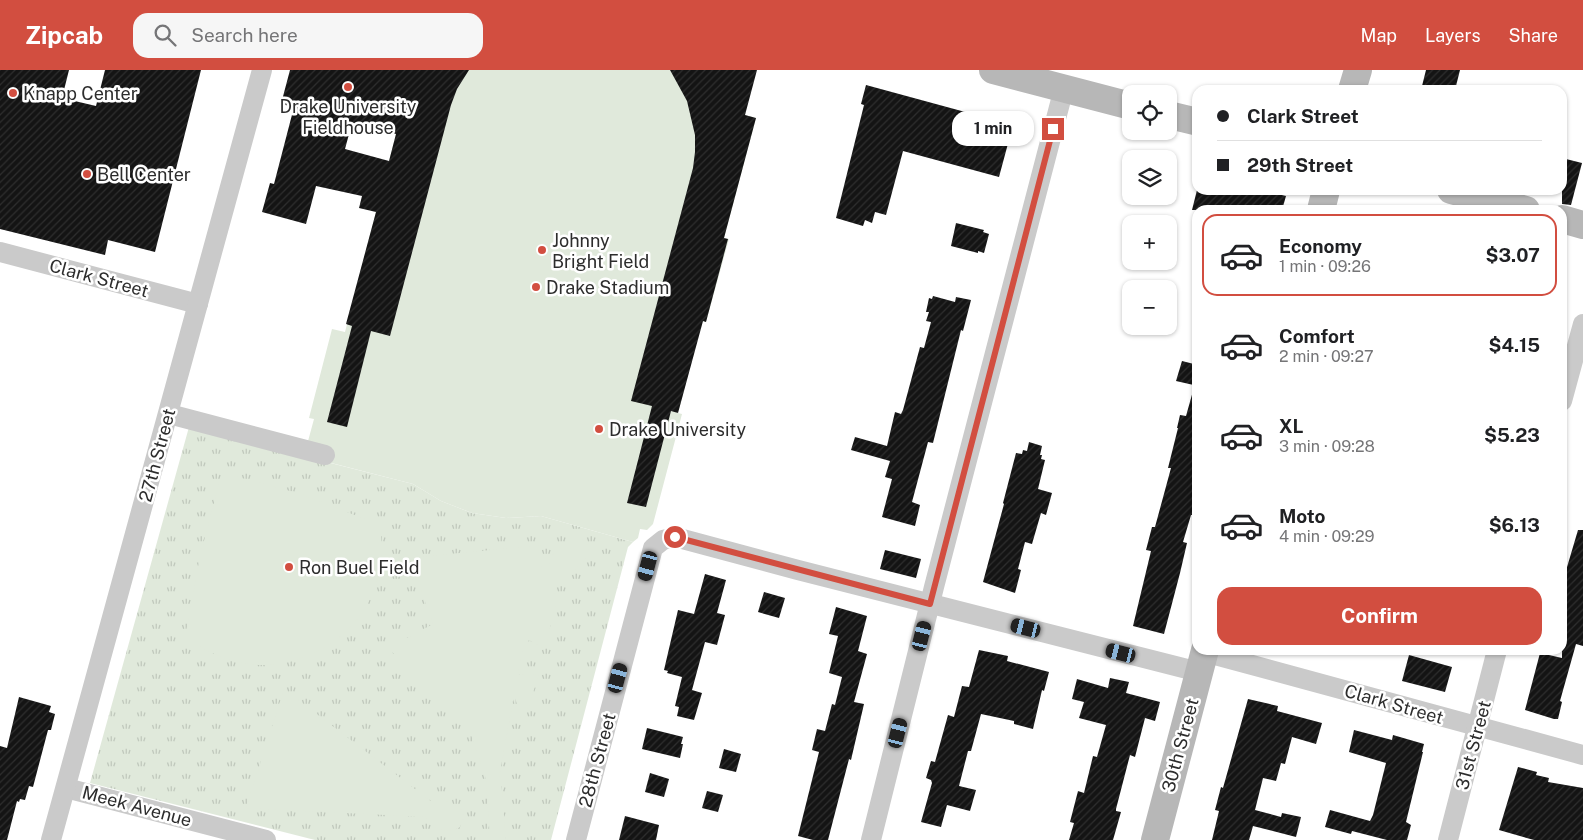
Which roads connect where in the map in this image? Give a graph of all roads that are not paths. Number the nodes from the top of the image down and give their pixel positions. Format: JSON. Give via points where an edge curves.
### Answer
{"nodes":[{"id":1,"x":262,"y":70,"type":"edge"},
{"id":2,"x":993,"y":70,"type":"edge"},
{"id":3,"x":1358,"y":70,"type":"edge"},
{"id":4,"x":1354,"y":85,"type":"edge"},
{"id":5,"x":1064,"y":88,"type":"junction"},
{"id":6,"x":1122,"y":104,"type":"edge"},
{"id":7,"x":1177,"y":117,"type":"edge"},
{"id":8,"x":1192,"y":121,"type":"edge"},
{"id":9,"x":1470,"y":195,"type":"edge"},
{"id":10,"x":1507,"y":205,"type":"edge"},
{"id":11,"x":1567,"y":221,"type":"edge"},
{"id":12,"x":1583,"y":225,"type":"edge"},
{"id":13,"x":0,"y":252,"type":"edge"},
{"id":14,"x":198,"y":304,"type":"junction"},
{"id":15,"x":1583,"y":324,"type":"edge"},
{"id":16,"x":1567,"y":383,"type":"edge"},
{"id":17,"x":169,"y":414,"type":"junction"},
{"id":18,"x":325,"y":455,"type":"dead end"},
{"id":19,"x":663,"y":540,"type":"joint"},
{"id":20,"x":930,"y":604,"type":"junction"},
{"id":21,"x":1496,"y":655,"type":"edge"},
{"id":22,"x":1203,"y":658,"type":"edge"},
{"id":23,"x":1477,"y":727,"type":"junction"},
{"id":24,"x":1583,"y":755,"type":"edge"},
{"id":25,"x":66,"y":788,"type":"junction"},
{"id":26,"x":52,"y":840,"type":"edge"},
{"id":27,"x":266,"y":840,"type":"edge"},
{"id":28,"x":576,"y":840,"type":"edge"},
{"id":29,"x":871,"y":840,"type":"edge"},
{"id":30,"x":1155,"y":840,"type":"edge"},
{"id":31,"x":1448,"y":840,"type":"edge"}],
"edges":[{"from":1,"to":14,"type":"street","name":"27th Street"},
{"from":2,"to":5,"type":"main road"},
{"from":3,"to":4,"type":"main road"},
{"from":5,"to":6,"type":"main road"},
{"from":5,"to":20,"type":"street"},
{"from":7,"to":8,"type":"main road"},
{"from":9,"to":10,"type":"main road"},
{"from":11,"to":12,"type":"main road"},
{"from":13,"to":14,"type":"street","name":"Clark Street"},
{"from":14,"to":17,"type":"street","name":"27th Street"},
{"from":15,"to":16,"type":"street"},
{"from":17,"to":18,"type":"street"},
{"from":17,"to":25,"type":"street","name":"27th Street"},
{"from":19,"to":20,"type":"street","name":"Clark Street","via":[[675,537]]},
{"from":19,"to":28,"type":"street","name":"28th Street","via":[[653,548]]},
{"from":20,"to":22,"type":"street","name":"Clark Street"},
{"from":20,"to":29,"type":"street"},
{"from":21,"to":23,"type":"street","name":"31st Street"},
{"from":22,"to":23,"type":"street","name":"Clark Street"},
{"from":22,"to":30,"type":"main road","name":"30th Street"},
{"from":23,"to":24,"type":"street","name":"Clark Street"},
{"from":23,"to":31,"type":"street","name":"31st Street"},
{"from":25,"to":26,"type":"street","name":"27th Street"},
{"from":25,"to":27,"type":"street","name":"Meek Avenue"}]}
